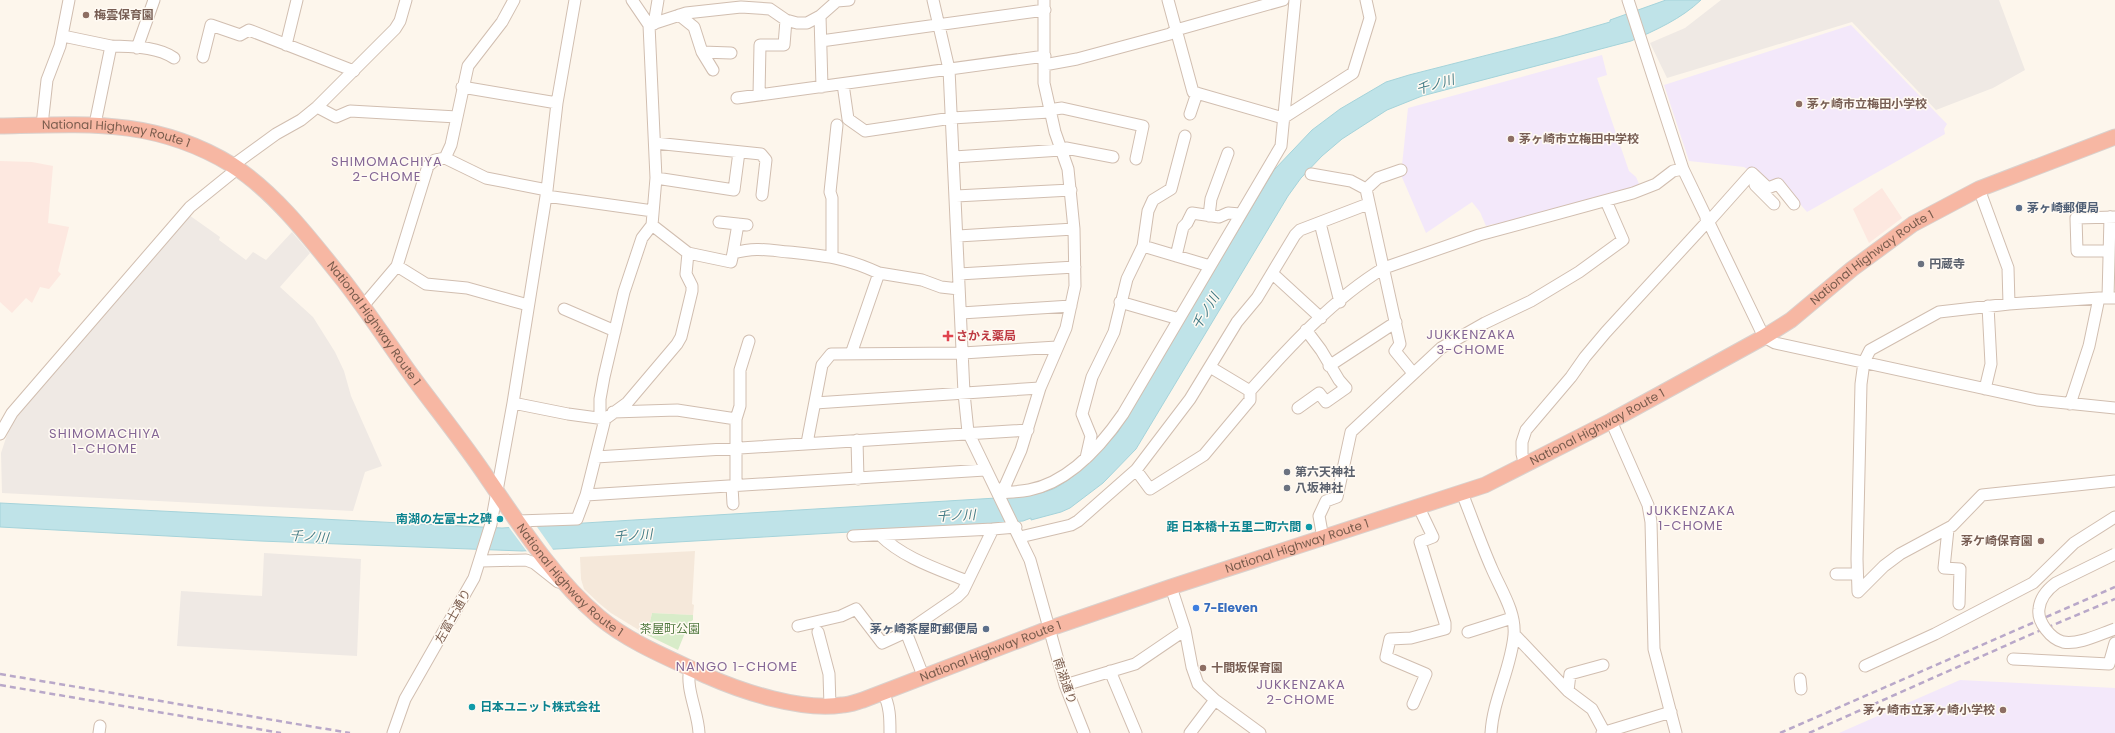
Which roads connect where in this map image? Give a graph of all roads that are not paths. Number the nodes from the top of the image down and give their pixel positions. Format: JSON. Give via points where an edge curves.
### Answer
{"nodes":[{"id":1,"x":69,"y":0,"type":"edge"},
{"id":2,"x":154,"y":0,"type":"edge"},
{"id":3,"x":297,"y":0,"type":"edge"},
{"id":4,"x":406,"y":0,"type":"edge"},
{"id":5,"x":514,"y":0,"type":"edge"},
{"id":6,"x":575,"y":0,"type":"edge"},
{"id":7,"x":632,"y":0,"type":"edge"},
{"id":8,"x":658,"y":0,"type":"edge"},
{"id":9,"x":841,"y":0,"type":"edge"},
{"id":10,"x":933,"y":0,"type":"edge"},
{"id":11,"x":1168,"y":0,"type":"edge"},
{"id":12,"x":1284,"y":0,"type":"edge"},
{"id":13,"x":1295,"y":0,"type":"edge"},
{"id":14,"x":1366,"y":0,"type":"edge"},
{"id":15,"x":1630,"y":4,"type":"edge"},
{"id":16,"x":1044,"y":5,"type":"edge"},
{"id":17,"x":680,"y":15,"type":"junction"},
{"id":18,"x":820,"y":16,"type":"junction"},
{"id":19,"x":786,"y":20,"type":"junction"},
{"id":20,"x":651,"y":25,"type":"junction"},
{"id":21,"x":939,"y":25,"type":"junction"},
{"id":22,"x":1176,"y":30,"type":"junction"},
{"id":23,"x":63,"y":36,"type":"junction"},
{"id":24,"x":821,"y":40,"type":"junction"},
{"id":25,"x":286,"y":44,"type":"junction"},
{"id":26,"x":111,"y":46,"type":"junction"},
{"id":27,"x":137,"y":48,"type":"junction"},
{"id":28,"x":702,"y":52,"type":"junction"},
{"id":29,"x":731,"y":53,"type":"dead end"},
{"id":30,"x":174,"y":58,"type":"dead end"},
{"id":31,"x":203,"y":58,"type":"dead end"},
{"id":32,"x":1045,"y":61,"type":"junction"},
{"id":33,"x":949,"y":69,"type":"junction"},
{"id":34,"x":713,"y":70,"type":"dead end"},
{"id":35,"x":354,"y":71,"type":"junction"},
{"id":36,"x":843,"y":84,"type":"junction"},
{"id":37,"x":462,"y":87,"type":"junction"},
{"id":38,"x":822,"y":87,"type":"junction"},
{"id":39,"x":1197,"y":93,"type":"junction"},
{"id":40,"x":759,"y":95,"type":"junction"},
{"id":41,"x":737,"y":98,"type":"dead end"},
{"id":42,"x":558,"y":103,"type":"junction"},
{"id":43,"x":317,"y":107,"type":"junction"},
{"id":44,"x":1050,"y":112,"type":"junction"},
{"id":45,"x":1190,"y":114,"type":"dead end"},
{"id":46,"x":457,"y":116,"type":"junction"},
{"id":47,"x":952,"y":118,"type":"junction"},
{"id":48,"x":1283,"y":118,"type":"junction"},
{"id":49,"x":94,"y":124,"type":"junction"},
{"id":50,"x":42,"y":125,"type":"junction"},
{"id":51,"x":837,"y":125,"type":"dead end"},
{"id":52,"x":0,"y":126,"type":"edge"},
{"id":53,"x":1185,"y":136,"type":"dead end"},
{"id":54,"x":2115,"y":137,"type":"edge"},
{"id":55,"x":655,"y":143,"type":"junction"},
{"id":56,"x":1061,"y":150,"type":"junction"},
{"id":57,"x":739,"y":152,"type":"junction"},
{"id":58,"x":1228,"y":153,"type":"dead end"},
{"id":59,"x":954,"y":157,"type":"junction"},
{"id":60,"x":1113,"y":157,"type":"dead end"},
{"id":61,"x":445,"y":158,"type":"junction"},
{"id":62,"x":1136,"y":160,"type":"dead end"},
{"id":63,"x":235,"y":167,"type":"junction"},
{"id":64,"x":1683,"y":169,"type":"junction"},
{"id":65,"x":1401,"y":170,"type":"dead end"},
{"id":66,"x":1311,"y":174,"type":"dead end"},
{"id":67,"x":1748,"y":177,"type":"junction"},
{"id":68,"x":656,"y":178,"type":"junction"},
{"id":69,"x":1366,"y":189,"type":"junction"},
{"id":70,"x":1978,"y":189,"type":"junction"},
{"id":71,"x":1071,"y":190,"type":"junction"},
{"id":72,"x":547,"y":193,"type":"junction"},
{"id":73,"x":762,"y":194,"type":"dead end"},
{"id":74,"x":956,"y":196,"type":"junction"},
{"id":75,"x":1606,"y":201,"type":"junction"},
{"id":76,"x":1368,"y":204,"type":"junction"},
{"id":77,"x":1774,"y":204,"type":"dead end"},
{"id":78,"x":1794,"y":204,"type":"dead end"},
{"id":79,"x":653,"y":211,"type":"junction"},
{"id":80,"x":1240,"y":214,"type":"junction"},
{"id":81,"x":1209,"y":216,"type":"junction"},
{"id":82,"x":2113,"y":217,"type":"edge"},
{"id":83,"x":1706,"y":220,"type":"junction"},
{"id":84,"x":719,"y":222,"type":"dead end"},
{"id":85,"x":1320,"y":223,"type":"junction"},
{"id":86,"x":652,"y":225,"type":"junction"},
{"id":87,"x":1074,"y":229,"type":"junction"},
{"id":88,"x":958,"y":236,"type":"junction"},
{"id":89,"x":1143,"y":246,"type":"junction"},
{"id":90,"x":2109,"y":251,"type":"junction"},
{"id":91,"x":688,"y":253,"type":"junction"},
{"id":92,"x":733,"y":253,"type":"junction"},
{"id":93,"x":832,"y":256,"type":"junction"},
{"id":94,"x":1176,"y":256,"type":"junction"},
{"id":95,"x":397,"y":266,"type":"junction"},
{"id":96,"x":1210,"y":266,"type":"junction"},
{"id":97,"x":2112,"y":266,"type":"edge"},
{"id":98,"x":1075,"y":267,"type":"junction"},
{"id":99,"x":1384,"y":268,"type":"junction"},
{"id":100,"x":879,"y":273,"type":"junction"},
{"id":101,"x":1272,"y":273,"type":"junction"},
{"id":102,"x":959,"y":274,"type":"junction"},
{"id":103,"x":960,"y":289,"type":"junction"},
{"id":104,"x":2107,"y":298,"type":"edge"},
{"id":105,"x":1120,"y":302,"type":"junction"},
{"id":106,"x":1340,"y":302,"type":"junction"},
{"id":107,"x":2009,"y":304,"type":"junction"},
{"id":108,"x":528,"y":305,"type":"junction"},
{"id":109,"x":363,"y":306,"type":"junction"},
{"id":110,"x":1071,"y":306,"type":"junction"},
{"id":111,"x":1988,"y":306,"type":"junction"},
{"id":112,"x":564,"y":309,"type":"dead end"},
{"id":113,"x":961,"y":313,"type":"junction"},
{"id":114,"x":1321,"y":318,"type":"junction"},
{"id":115,"x":1179,"y":319,"type":"junction"},
{"id":116,"x":1396,"y":322,"type":"junction"},
{"id":117,"x":1306,"y":330,"type":"junction"},
{"id":118,"x":615,"y":331,"type":"junction"},
{"id":119,"x":1764,"y":337,"type":"junction"},
{"id":120,"x":750,"y":342,"type":"dead end"},
{"id":121,"x":1057,"y":347,"type":"junction"},
{"id":122,"x":962,"y":353,"type":"junction"},
{"id":123,"x":851,"y":354,"type":"junction"},
{"id":124,"x":1864,"y":362,"type":"junction"},
{"id":125,"x":1329,"y":366,"type":"junction"},
{"id":126,"x":1210,"y":367,"type":"junction"},
{"id":127,"x":1413,"y":374,"type":"junction"},
{"id":128,"x":1040,"y":388,"type":"junction"},
{"id":129,"x":1985,"y":388,"type":"junction"},
{"id":130,"x":1250,"y":391,"type":"junction"},
{"id":131,"x":964,"y":393,"type":"junction"},
{"id":132,"x":513,"y":403,"type":"junction"},
{"id":133,"x":815,"y":403,"type":"junction"},
{"id":134,"x":2070,"y":404,"type":"junction"},
{"id":135,"x":1298,"y":408,"type":"dead end"},
{"id":136,"x":2115,"y":408,"type":"edge"},
{"id":137,"x":606,"y":416,"type":"junction"},
{"id":138,"x":736,"y":419,"type":"junction"},
{"id":139,"x":1611,"y":421,"type":"junction"},
{"id":140,"x":1028,"y":430,"type":"junction"},
{"id":141,"x":968,"y":432,"type":"junction"},
{"id":142,"x":0,"y":434,"type":"edge"},
{"id":143,"x":857,"y":440,"type":"junction"},
{"id":144,"x":807,"y":443,"type":"junction"},
{"id":145,"x":736,"y":447,"type":"junction"},
{"id":146,"x":596,"y":457,"type":"junction"},
{"id":147,"x":1086,"y":458,"type":"junction"},
{"id":148,"x":1525,"y":466,"type":"junction"},
{"id":149,"x":986,"y":470,"type":"junction"},
{"id":150,"x":1136,"y":470,"type":"junction"},
{"id":151,"x":858,"y":479,"type":"junction"},
{"id":152,"x":2115,"y":481,"type":"edge"},
{"id":153,"x":734,"y":486,"type":"junction"},
{"id":154,"x":497,"y":492,"type":"junction"},
{"id":155,"x":998,"y":493,"type":"junction"},
{"id":156,"x":1462,"y":493,"type":"junction"},
{"id":157,"x":586,"y":495,"type":"junction"},
{"id":158,"x":733,"y":504,"type":"dead end"},
{"id":159,"x":1421,"y":506,"type":"junction"},
{"id":160,"x":2115,"y":517,"type":"edge"},
{"id":161,"x":519,"y":522,"type":"junction"},
{"id":162,"x":993,"y":529,"type":"junction"},
{"id":163,"x":1948,"y":529,"type":"junction"},
{"id":164,"x":1018,"y":532,"type":"junction"},
{"id":165,"x":880,"y":535,"type":"junction"},
{"id":166,"x":853,"y":536,"type":"dead end"},
{"id":167,"x":1323,"y":538,"type":"junction"},
{"id":168,"x":2115,"y":554,"type":"edge"},
{"id":169,"x":481,"y":560,"type":"junction"},
{"id":170,"x":1836,"y":574,"type":"dead end"},
{"id":171,"x":1857,"y":574,"type":"junction"},
{"id":172,"x":968,"y":581,"type":"junction"},
{"id":173,"x":1171,"y":587,"type":"junction"},
{"id":174,"x":579,"y":599,"type":"junction"},
{"id":175,"x":1959,"y":604,"type":"dead end"},
{"id":176,"x":1512,"y":618,"type":"junction"},
{"id":177,"x":798,"y":626,"type":"dead end"},
{"id":178,"x":1048,"y":629,"type":"junction"},
{"id":179,"x":2115,"y":629,"type":"edge"},
{"id":180,"x":1185,"y":630,"type":"junction"},
{"id":181,"x":818,"y":632,"type":"dead end"},
{"id":182,"x":906,"y":632,"type":"junction"},
{"id":183,"x":1468,"y":632,"type":"dead end"},
{"id":184,"x":1514,"y":634,"type":"junction"},
{"id":185,"x":2115,"y":643,"type":"edge"},
{"id":186,"x":2013,"y":659,"type":"dead end"},
{"id":187,"x":1603,"y":664,"type":"dead end"},
{"id":188,"x":1865,"y":666,"type":"dead end"},
{"id":189,"x":690,"y":667,"type":"junction"},
{"id":190,"x":1110,"y":671,"type":"junction"},
{"id":191,"x":924,"y":678,"type":"junction"},
{"id":192,"x":1065,"y":686,"type":"junction"},
{"id":193,"x":1568,"y":691,"type":"junction"},
{"id":194,"x":883,"y":693,"type":"junction"},
{"id":195,"x":1215,"y":700,"type":"junction"},
{"id":196,"x":1413,"y":704,"type":"dead end"},
{"id":197,"x":830,"y":706,"type":"junction"},
{"id":198,"x":1671,"y":712,"type":"junction"},
{"id":199,"x":394,"y":733,"type":"edge"},
{"id":200,"x":699,"y":733,"type":"edge"},
{"id":201,"x":890,"y":733,"type":"edge"},
{"id":202,"x":1084,"y":733,"type":"edge"},
{"id":203,"x":1136,"y":733,"type":"edge"},
{"id":204,"x":1190,"y":733,"type":"edge"},
{"id":205,"x":1260,"y":733,"type":"edge"},
{"id":206,"x":1491,"y":733,"type":"edge"},
{"id":207,"x":1605,"y":733,"type":"edge"},
{"id":208,"x":1676,"y":733,"type":"edge"}],
"edges":[{"from":1,"to":23,"type":"street"},
{"from":2,"to":27,"type":"street"},
{"from":3,"to":25,"type":"street"},
{"from":4,"to":35,"type":"street","via":[[400,21],[395,28]]},
{"from":5,"to":37,"type":"street","via":[[502,22],[468,66]]},
{"from":6,"to":42,"type":"street","name":"左富士通り"},
{"from":7,"to":20,"type":"street"},
{"from":8,"to":20,"type":"street"},
{"from":9,"to":18,"type":"street"},
{"from":10,"to":21,"type":"street","name":"南湖通り"},
{"from":11,"to":22,"type":"street"},
{"from":12,"to":22,"type":"street"},
{"from":13,"to":48,"type":"street"},
{"from":14,"to":48,"type":"street","via":[[1370,18],[1353,74]]},
{"from":15,"to":64,"type":"street"},
{"from":16,"to":21,"type":"street"},
{"from":16,"to":32,"type":"street"},
{"from":17,"to":19,"type":"street","via":[[724,8],[760,8],[770,9]]},
{"from":17,"to":20,"type":"street"},
{"from":17,"to":28,"type":"street","via":[[694,27]]},
{"from":18,"to":19,"type":"street","via":[[807,23]]},
{"from":18,"to":24,"type":"street"},
{"from":19,"to":40,"type":"street","via":[[784,45],[760,45]]},
{"from":20,"to":55,"type":"street"},
{"from":21,"to":24,"type":"street"},
{"from":21,"to":33,"type":"street","name":"南湖通り"},
{"from":22,"to":32,"type":"street","via":[[1170,34],[1106,52]]},
{"from":22,"to":39,"type":"street","via":[[1193,92]]},
{"from":23,"to":26,"type":"street"},
{"from":23,"to":50,"type":"street","via":[[47,80]]},
{"from":24,"to":38,"type":"street"},
{"from":25,"to":31,"type":"street","via":[[248,30],[240,35],[211,25]]},
{"from":25,"to":35,"type":"street"},
{"from":26,"to":27,"type":"street"},
{"from":26,"to":49,"type":"street"},
{"from":27,"to":30,"type":"street","via":[[166,52]]},
{"from":28,"to":29,"type":"street"},
{"from":28,"to":34,"type":"street"},
{"from":32,"to":33,"type":"street"},
{"from":32,"to":44,"type":"street","via":[[1044,83]]},
{"from":33,"to":36,"type":"street"},
{"from":33,"to":47,"type":"street","name":"南湖通り"},
{"from":35,"to":43,"type":"street"},
{"from":36,"to":38,"type":"street"},
{"from":36,"to":47,"type":"street","via":[[848,119],[865,131]]},
{"from":37,"to":42,"type":"street"},
{"from":37,"to":46,"type":"street"},
{"from":38,"to":40,"type":"street"},
{"from":39,"to":45,"type":"street"},
{"from":39,"to":48,"type":"street"},
{"from":40,"to":41,"type":"street"},
{"from":42,"to":72,"type":"street","name":"左富士通り"},
{"from":43,"to":46,"type":"street","via":[[336,117],[350,111]]},
{"from":43,"to":63,"type":"street","via":[[301,120],[276,134]]},
{"from":44,"to":47,"type":"street"},
{"from":44,"to":56,"type":"street"},
{"from":44,"to":62,"type":"street","via":[[1055,108],[1062,108],[1143,126]]},
{"from":46,"to":61,"type":"street","via":[[451,145]]},
{"from":47,"to":59,"type":"street","name":"南湖通り"},
{"from":48,"to":80,"type":"street","via":[[1281,146],[1277,155]]},
{"from":49,"to":50,"type":"highway","name":"National Highway Route 1"},
{"from":49,"to":63,"type":"highway","name":"National Highway Route 1","via":[[158,133],[203,150]]},
{"from":50,"to":52,"type":"highway","name":"National Highway Route 1"},
{"from":51,"to":93,"type":"street","via":[[830,192]]},
{"from":53,"to":89,"type":"street","via":[[1172,189],[1153,200],[1148,211]]},
{"from":54,"to":70,"type":"highway","name":"National Highway Route 1"},
{"from":55,"to":57,"type":"street"},
{"from":55,"to":68,"type":"street"},
{"from":56,"to":59,"type":"street"},
{"from":56,"to":60,"type":"street","via":[[1067,148]]},
{"from":56,"to":71,"type":"street","via":[[1068,169]]},
{"from":57,"to":68,"type":"street","via":[[734,190]]},
{"from":57,"to":73,"type":"street","via":[[762,154],[766,160]]},
{"from":58,"to":81,"type":"street","via":[[1211,200]]},
{"from":59,"to":74,"type":"street","name":"南湖通り"},
{"from":61,"to":72,"type":"street","via":[[486,178]]},
{"from":61,"to":95,"type":"street","via":[[435,160],[428,166]]},
{"from":63,"to":109,"type":"highway","name":"National Highway Route 1","via":[[273,199]]},
{"from":63,"to":142,"type":"street","via":[[190,207],[12,413]]},
{"from":64,"to":75,"type":"street","via":[[1674,171],[1656,184]]},
{"from":64,"to":83,"type":"street"},
{"from":65,"to":69,"type":"street","via":[[1378,178]]},
{"from":66,"to":69,"type":"street","via":[[1351,181]]},
{"from":67,"to":77,"type":"street"},
{"from":67,"to":78,"type":"street","via":[[1752,173],[1768,188],[1778,184]]},
{"from":67,"to":83,"type":"street","via":[[1711,219]]},
{"from":68,"to":79,"type":"street"},
{"from":69,"to":76,"type":"street"},
{"from":70,"to":107,"type":"street","via":[[2008,268]]},
{"from":70,"to":119,"type":"highway","name":"National Highway Route 1","via":[[1913,224],[1852,269],[1791,320]]},
{"from":71,"to":74,"type":"street"},
{"from":71,"to":87,"type":"street"},
{"from":72,"to":79,"type":"street"},
{"from":72,"to":108,"type":"street","name":"左富士通り"},
{"from":74,"to":88,"type":"street","name":"南湖通り"},
{"from":75,"to":99,"type":"street","via":[[1479,235]]},
{"from":75,"to":127,"type":"street","via":[[1623,240],[1531,302],[1485,323],[1441,348]]},
{"from":76,"to":85,"type":"street"},
{"from":76,"to":99,"type":"street"},
{"from":79,"to":86,"type":"street"},
{"from":80,"to":81,"type":"street"},
{"from":80,"to":96,"type":"street"},
{"from":81,"to":94,"type":"street","via":[[1192,213],[1183,227]]},
{"from":82,"to":90,"type":"street"},
{"from":82,"to":90,"type":"street","via":[[2076,218],[2077,251]]},
{"from":83,"to":119,"type":"street"},
{"from":83,"to":148,"type":"street","via":[[1585,357],[1571,378],[1526,430],[1522,442]]},
{"from":84,"to":92,"type":"street","via":[[742,224]]},
{"from":85,"to":101,"type":"street","via":[[1295,234]]},
{"from":85,"to":106,"type":"street"},
{"from":86,"to":91,"type":"street"},
{"from":86,"to":118,"type":"street","via":[[642,238],[631,266]]},
{"from":87,"to":88,"type":"street"},
{"from":87,"to":98,"type":"street"},
{"from":88,"to":102,"type":"street","name":"南湖通り"},
{"from":89,"to":94,"type":"street"},
{"from":89,"to":105,"type":"street","via":[[1130,270]]},
{"from":90,"to":97,"type":"street"},
{"from":91,"to":92,"type":"street","via":[[731,262]]},
{"from":91,"to":137,"type":"street","via":[[686,274],[692,291],[681,338],[627,403]]},
{"from":92,"to":93,"type":"street","via":[[757,248]]},
{"from":93,"to":100,"type":"street","via":[[855,262]]},
{"from":94,"to":96,"type":"street"},
{"from":95,"to":108,"type":"street","via":[[426,284],[466,288]]},
{"from":95,"to":109,"type":"street"},
{"from":96,"to":115,"type":"street"},
{"from":97,"to":104,"type":"street"},
{"from":98,"to":102,"type":"street"},
{"from":98,"to":110,"type":"street"},
{"from":99,"to":106,"type":"street"},
{"from":99,"to":116,"type":"street"},
{"from":100,"to":103,"type":"street"},
{"from":100,"to":123,"type":"street"},
{"from":101,"to":114,"type":"street"},
{"from":101,"to":126,"type":"street","via":[[1237,322]]},
{"from":102,"to":103,"type":"street","name":"南湖通り"},
{"from":103,"to":113,"type":"street","name":"南湖通り"},
{"from":104,"to":107,"type":"street"},
{"from":104,"to":134,"type":"street"},
{"from":105,"to":115,"type":"street"},
{"from":105,"to":147,"type":"street","via":[[1114,332],[1092,377],[1082,414],[1090,436]]},
{"from":106,"to":114,"type":"street"},
{"from":107,"to":111,"type":"street"},
{"from":108,"to":132,"type":"street","name":"左富士通り"},
{"from":109,"to":154,"type":"highway","name":"National Highway Route 1"},
{"from":110,"to":113,"type":"street"},
{"from":110,"to":121,"type":"street","via":[[1066,328]]},
{"from":111,"to":124,"type":"street","via":[[1933,314],[1870,350]]},
{"from":111,"to":129,"type":"street","via":[[1991,364]]},
{"from":112,"to":118,"type":"street"},
{"from":113,"to":122,"type":"street","name":"南湖通り"},
{"from":114,"to":117,"type":"street"},
{"from":115,"to":147,"type":"street","via":[[1123,414],[1110,433]]},
{"from":116,"to":125,"type":"street"},
{"from":116,"to":127,"type":"street","via":[[1400,344],[1395,351]]},
{"from":117,"to":125,"type":"street"},
{"from":117,"to":130,"type":"street"},
{"from":118,"to":137,"type":"street","via":[[600,399]]},
{"from":119,"to":124,"type":"street","via":[[1775,343]]},
{"from":119,"to":139,"type":"highway","name":"National Highway Route 1"},
{"from":120,"to":138,"type":"street","via":[[740,370],[740,406]]},
{"from":121,"to":122,"type":"street"},
{"from":121,"to":128,"type":"street"},
{"from":122,"to":123,"type":"street"},
{"from":122,"to":131,"type":"street","name":"南湖通り"},
{"from":123,"to":133,"type":"street","via":[[831,354],[822,365]]},
{"from":124,"to":129,"type":"street"},
{"from":124,"to":171,"type":"street","via":[[1861,384]]},
{"from":125,"to":135,"type":"street","via":[[1346,388],[1326,402],[1319,393]]},
{"from":126,"to":130,"type":"street"},
{"from":126,"to":150,"type":"street","via":[[1190,399]]},
{"from":127,"to":167,"type":"street","via":[[1351,432],[1337,497],[1326,501],[1319,516]]},
{"from":128,"to":131,"type":"street"},
{"from":128,"to":140,"type":"street"},
{"from":129,"to":134,"type":"street","via":[[2037,400]]},
{"from":130,"to":150,"type":"street","via":[[1250,400],[1204,455],[1150,489]]},
{"from":131,"to":133,"type":"street"},
{"from":131,"to":141,"type":"street","name":"南湖通り"},
{"from":132,"to":137,"type":"street","via":[[568,414]]},
{"from":132,"to":154,"type":"street","name":"左富士通り"},
{"from":133,"to":144,"type":"street"},
{"from":134,"to":136,"type":"street"},
{"from":137,"to":138,"type":"street","via":[[677,410]]},
{"from":137,"to":146,"type":"street"},
{"from":138,"to":145,"type":"street"},
{"from":139,"to":148,"type":"highway","name":"National Highway Route 1"},
{"from":139,"to":198,"type":"street","via":[[1648,505],[1654,649]]},
{"from":140,"to":141,"type":"street"},
{"from":140,"to":155,"type":"street","via":[[1005,486]]},
{"from":141,"to":143,"type":"street"},
{"from":141,"to":149,"type":"street","name":"南湖通り"},
{"from":143,"to":144,"type":"street"},
{"from":143,"to":151,"type":"street"},
{"from":144,"to":145,"type":"street"},
{"from":145,"to":146,"type":"street"},
{"from":145,"to":153,"type":"street"},
{"from":146,"to":157,"type":"street"},
{"from":147,"to":155,"type":"street","via":[[1052,482],[1030,490]]},
{"from":148,"to":156,"type":"highway","name":"National Highway Route 1"},
{"from":149,"to":151,"type":"street"},
{"from":149,"to":155,"type":"street","name":"南湖通り"},
{"from":150,"to":164,"type":"street","via":[[1071,525]]},
{"from":151,"to":153,"type":"street"},
{"from":152,"to":163,"type":"street","via":[[1982,495]]},
{"from":153,"to":157,"type":"street"},
{"from":153,"to":158,"type":"street"},
{"from":154,"to":161,"type":"highway","name":"National Highway Route 1"},
{"from":154,"to":169,"type":"street","name":"左富士通り"},
{"from":155,"to":164,"type":"street","name":"南湖通り"},
{"from":156,"to":159,"type":"highway","name":"National Highway Route 1"},
{"from":156,"to":176,"type":"street"},
{"from":157,"to":161,"type":"street","via":[[577,519]]},
{"from":159,"to":167,"type":"highway","name":"National Highway Route 1"},
{"from":159,"to":196,"type":"street","via":[[1433,537],[1420,542],[1445,629],[1411,638],[1390,639],[1386,656],[1426,674]]},
{"from":160,"to":188,"type":"street","via":[[2074,543],[2033,583],[1936,634]]},
{"from":161,"to":174,"type":"highway","name":"National Highway Route 1"},
{"from":162,"to":164,"type":"street"},
{"from":162,"to":165,"type":"street"},
{"from":162,"to":172,"type":"street"},
{"from":163,"to":171,"type":"street","via":[[1900,554],[1858,592]]},
{"from":163,"to":175,"type":"street","via":[[1944,568],[1960,569]]},
{"from":164,"to":178,"type":"street","name":"南湖通り","via":[[1030,560]]},
{"from":165,"to":166,"type":"street"},
{"from":165,"to":172,"type":"street","via":[[888,544],[921,562]]},
{"from":167,"to":173,"type":"highway","name":"National Highway Route 1"},
{"from":168,"to":179,"type":"street","bridge":true,"via":[[2056,583],[2048,590],[2039,608],[2042,623],[2051,635],[2064,642],[2092,637]]},
{"from":169,"to":174,"type":"street","via":[[526,560],[534,563]]},
{"from":169,"to":199,"type":"street","name":"左富士通り","via":[[463,598],[405,699]]},
{"from":170,"to":171,"type":"street"},
{"from":172,"to":182,"type":"street","via":[[957,597]]},
{"from":173,"to":178,"type":"highway","name":"National Highway Route 1"},
{"from":173,"to":180,"type":"street"},
{"from":174,"to":189,"type":"highway","name":"National Highway Route 1","via":[[619,632]]},
{"from":176,"to":183,"type":"street"},
{"from":176,"to":184,"type":"street"},
{"from":177,"to":182,"type":"street","via":[[841,616],[856,609],[882,643]]},
{"from":178,"to":191,"type":"highway","name":"National Highway Route 1"},
{"from":178,"to":192,"type":"street","name":"南湖通り"},
{"from":180,"to":190,"type":"street","via":[[1135,664]]},
{"from":180,"to":195,"type":"street","via":[[1195,677],[1198,684]]},
{"from":181,"to":197,"type":"street","via":[[828,674]]},
{"from":182,"to":191,"type":"street"},
{"from":184,"to":193,"type":"street"},
{"from":184,"to":206,"type":"street","via":[[1510,657],[1492,716]]},
{"from":185,"to":186,"type":"street","via":[[2109,664]]},
{"from":187,"to":193,"type":"street","via":[[1570,674]]},
{"from":189,"to":197,"type":"highway","name":"National Highway Route 1","via":[[730,687],[756,695]]},
{"from":189,"to":200,"type":"street","via":[[688,676]]},
{"from":190,"to":192,"type":"street"},
{"from":190,"to":203,"type":"street"},
{"from":191,"to":194,"type":"highway","name":"National Highway Route 1"},
{"from":192,"to":202,"type":"street","name":"南湖通り"},
{"from":193,"to":207,"type":"street","via":[[1592,709]]},
{"from":194,"to":197,"type":"highway","name":"National Highway Route 1","via":[[842,706]]},
{"from":194,"to":201,"type":"street","via":[[887,699],[890,716]]},
{"from":195,"to":204,"type":"street"},
{"from":195,"to":205,"type":"street"},
{"from":198,"to":207,"type":"street"},
{"from":198,"to":208,"type":"street"}]}
